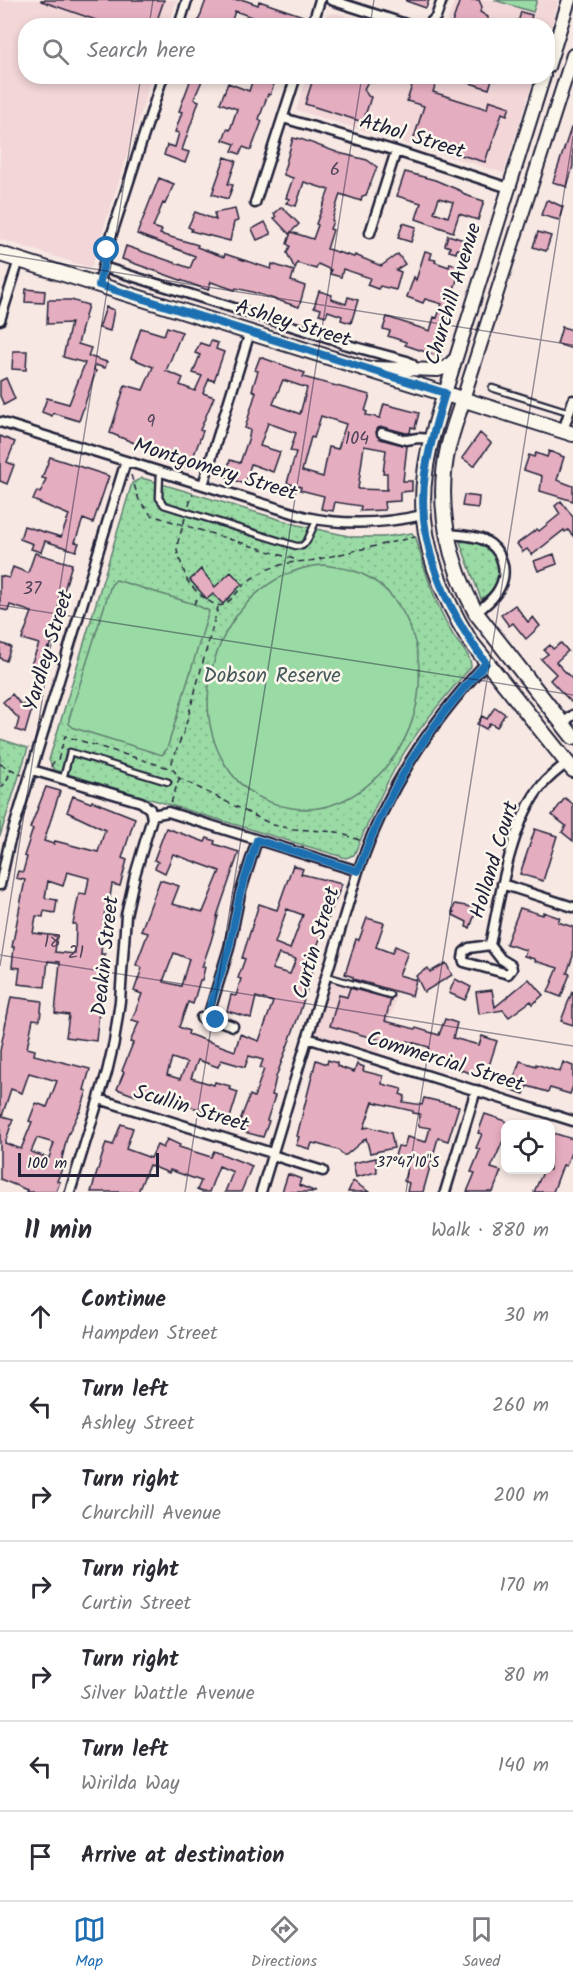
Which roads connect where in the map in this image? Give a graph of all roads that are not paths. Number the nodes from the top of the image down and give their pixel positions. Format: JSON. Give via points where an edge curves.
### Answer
{"nodes":[{"id":1,"x":187,"y":0,"type":"edge"},
{"id":2,"x":320,"y":0,"type":"edge"},
{"id":3,"x":331,"y":0,"type":"edge"},
{"id":4,"x":442,"y":0,"type":"edge"},
{"id":5,"x":569,"y":0,"type":"edge"},
{"id":6,"x":181,"y":18,"type":"edge"},
{"id":7,"x":314,"y":18,"type":"edge"},
{"id":8,"x":387,"y":18,"type":"edge"},
{"id":9,"x":435,"y":18,"type":"edge"},
{"id":10,"x":555,"y":45,"type":"edge"},
{"id":11,"x":573,"y":55,"type":"edge"},
{"id":12,"x":160,"y":84,"type":"edge"},
{"id":13,"x":294,"y":84,"type":"edge"},
{"id":14,"x":542,"y":84,"type":"edge"},
{"id":15,"x":283,"y":118,"type":"junction"},
{"id":16,"x":396,"y":151,"type":"junction"},
{"id":17,"x":509,"y":188,"type":"junction"},
{"id":18,"x":528,"y":193,"type":"junction"},
{"id":19,"x":255,"y":202,"type":"dead end"},
{"id":20,"x":370,"y":233,"type":"dead end"},
{"id":21,"x":0,"y":254,"type":"edge"},
{"id":22,"x":19,"y":260,"type":"junction"},
{"id":23,"x":103,"y":267,"type":"junction"},
{"id":24,"x":99,"y":285,"type":"junction"},
{"id":25,"x":0,"y":320,"type":"edge"},
{"id":26,"x":250,"y":332,"type":"junction"},
{"id":27,"x":352,"y":346,"type":"junction"},
{"id":28,"x":456,"y":357,"type":"junction"},
{"id":29,"x":333,"y":358,"type":"junction"},
{"id":30,"x":363,"y":368,"type":"junction"},
{"id":31,"x":416,"y":370,"type":"junction"},
{"id":32,"x":492,"y":388,"type":"dead end"},
{"id":33,"x":445,"y":393,"type":"junction"},
{"id":34,"x":463,"y":399,"type":"junction"},
{"id":35,"x":573,"y":400,"type":"edge"},
{"id":36,"x":569,"y":412,"type":"junction"},
{"id":37,"x":0,"y":422,"type":"edge"},
{"id":38,"x":568,"y":432,"type":"edge"},
{"id":39,"x":382,"y":433,"type":"dead end"},
{"id":40,"x":431,"y":439,"type":"junction"},
{"id":41,"x":126,"y":462,"type":"junction"},
{"id":42,"x":160,"y":472,"type":"junction"},
{"id":43,"x":203,"y":485,"type":"junction"},
{"id":44,"x":444,"y":511,"type":"junction"},
{"id":45,"x":423,"y":516,"type":"junction"},
{"id":46,"x":317,"y":519,"type":"junction"},
{"id":47,"x":425,"y":532,"type":"junction"},
{"id":48,"x":447,"y":534,"type":"junction"},
{"id":49,"x":476,"y":613,"type":"junction"},
{"id":50,"x":459,"y":624,"type":"junction"},
{"id":51,"x":501,"y":648,"type":"junction"},
{"id":52,"x":486,"y":663,"type":"junction"},
{"id":53,"x":568,"y":719,"type":"edge"},
{"id":54,"x":573,"y":737,"type":"edge"},
{"id":55,"x":556,"y":749,"type":"junction"},
{"id":56,"x":570,"y":766,"type":"edge"},
{"id":57,"x":31,"y":774,"type":"junction"},
{"id":58,"x":63,"y":779,"type":"junction"},
{"id":59,"x":168,"y":782,"type":"dead end"},
{"id":60,"x":152,"y":815,"type":"junction"},
{"id":61,"x":257,"y":840,"type":"junction"},
{"id":62,"x":358,"y":871,"type":"junction"},
{"id":63,"x":502,"y":884,"type":"junction"},
{"id":64,"x":0,"y":885,"type":"edge"},
{"id":65,"x":573,"y":907,"type":"edge"},
{"id":66,"x":490,"y":945,"type":"junction"},
{"id":67,"x":326,"y":976,"type":"junction"},
{"id":68,"x":390,"y":995,"type":"dead end"},
{"id":69,"x":233,"y":1026,"type":"dead end"},
{"id":70,"x":307,"y":1038,"type":"junction"},
{"id":71,"x":476,"y":1090,"type":"junction"},
{"id":72,"x":99,"y":1099,"type":"junction"},
{"id":73,"x":573,"y":1121,"type":"edge"},
{"id":74,"x":272,"y":1154,"type":"junction"},
{"id":75,"x":323,"y":1171,"type":"dead end"},
{"id":76,"x":70,"y":1192,"type":"edge"},
{"id":77,"x":261,"y":1192,"type":"edge"},
{"id":78,"x":445,"y":1192,"type":"edge"}],
"edges":[{"from":1,"to":6,"type":"street"},
{"from":2,"to":7,"type":"street"},
{"from":3,"to":8,"type":"street"},
{"from":4,"to":9,"type":"street"},
{"from":5,"to":10,"type":"main road"},
{"from":11,"to":18,"type":"main road","name":"Churchill Avenue"},
{"from":12,"to":23,"type":"street"},
{"from":13,"to":15,"type":"street"},
{"from":14,"to":17,"type":"main road","name":"Churchill Avenue"},
{"from":15,"to":16,"type":"street","name":"Athol Street"},
{"from":15,"to":19,"type":"street"},
{"from":16,"to":17,"type":"street","name":"Athol Street"},
{"from":16,"to":20,"type":"street"},
{"from":17,"to":18,"type":"main road","name":"Athol Street"},
{"from":17,"to":28,"type":"main road","name":"Churchill Avenue"},
{"from":18,"to":34,"type":"main road","name":"Churchill Avenue"},
{"from":21,"to":22,"type":"main road","name":"Ashley Street"},
{"from":22,"to":24,"type":"main road","name":"Ashley Street"},
{"from":22,"to":25,"type":"street"},
{"from":23,"to":24,"type":"street"},
{"from":23,"to":27,"type":"street"},
{"from":24,"to":26,"type":"main road","name":"Ashley Street"},
{"from":26,"to":29,"type":"main road","name":"Ashley Street"},
{"from":26,"to":43,"type":"street"},
{"from":27,"to":29,"type":"street"},
{"from":27,"to":31,"type":"street","via":[[407,361]]},
{"from":28,"to":31,"type":"main road","via":[[444,369]]},
{"from":28,"to":33,"type":"main road","name":"Churchill Avenue"},
{"from":29,"to":30,"type":"main road","name":"Ashley Street"},
{"from":30,"to":31,"type":"main road"},
{"from":30,"to":33,"type":"main road","name":"Ashley Street"},
{"from":32,"to":36,"type":"lane"},
{"from":33,"to":34,"type":"main road","name":"Ashley Street"},
{"from":33,"to":40,"type":"main road","name":"Churchill Avenue"},
{"from":34,"to":38,"type":"main road","name":"Ashley Street"},
{"from":34,"to":44,"type":"main road","name":"Churchill Avenue","via":[[448,447]]},
{"from":35,"to":36,"type":"street"},
{"from":36,"to":38,"type":"street"},
{"from":37,"to":41,"type":"street","name":"Montgomery Street"},
{"from":39,"to":40,"type":"street","via":[[406,440]]},
{"from":40,"to":45,"type":"main road","name":"Churchill Avenue","via":[[424,475]]},
{"from":41,"to":42,"type":"street","name":"Montgomery Street"},
{"from":41,"to":57,"type":"street","name":"Yardley Street"},
{"from":42,"to":43,"type":"street","name":"Montgomery Street"},
{"from":42,"to":46,"type":"lane","via":[[159,498],[164,505],[285,542],[302,546]]},
{"from":43,"to":46,"type":"street","name":"Montgomery Street"},
{"from":44,"to":45,"type":"main road"},
{"from":44,"to":48,"type":"main road","name":"Churchill Avenue"},
{"from":45,"to":46,"type":"street","name":"Montgomery Street","via":[[357,524]]},
{"from":45,"to":47,"type":"main road","name":"Churchill Avenue"},
{"from":47,"to":48,"type":"main road"},
{"from":47,"to":50,"type":"main road","name":"Churchill Avenue","via":[[439,583]]},
{"from":48,"to":49,"type":"main road","name":"Churchill Avenue","via":[[458,577]]},
{"from":48,"to":49,"type":"street","via":[[484,540],[501,557],[501,585]]},
{"from":49,"to":50,"type":"main road"},
{"from":49,"to":51,"type":"main road","name":"Churchill Avenue"},
{"from":50,"to":52,"type":"main road","name":"Churchill Avenue"},
{"from":51,"to":52,"type":"main road"},
{"from":51,"to":53,"type":"main road","name":"Churchill Avenue"},
{"from":52,"to":55,"type":"main road","name":"Churchill Avenue"},
{"from":52,"to":62,"type":"street","name":"Curtin Street","via":[[446,708],[418,748],[388,798]]},
{"from":53,"to":54,"type":"main road","name":"Churchill Avenue"},
{"from":54,"to":55,"type":"main road"},
{"from":55,"to":56,"type":"main road","name":"Churchill Avenue"},
{"from":56,"to":63,"type":"street","name":"Holland Court","via":[[543,783],[528,806]]},
{"from":57,"to":58,"type":"street"},
{"from":57,"to":64,"type":"street","name":"Yardley Street"},
{"from":58,"to":59,"type":"lane","via":[[70,752]]},
{"from":58,"to":60,"type":"street","via":[[141,802]]},
{"from":60,"to":61,"type":"street","via":[[168,812]]},
{"from":60,"to":72,"type":"street","name":"Deakin Street","via":[[126,915],[117,1020]]},
{"from":61,"to":62,"type":"street"},
{"from":61,"to":69,"type":"street","via":[[229,948],[204,1017]]},
{"from":62,"to":67,"type":"street","name":"Curtin Street"},
{"from":63,"to":65,"type":"street"},
{"from":63,"to":66,"type":"street","name":"Holland Court"},
{"from":66,"to":66,"type":"street","name":"Holland Court","via":[[510,965],[508,974],[464,962],[464,952],[469,948]]},
{"from":67,"to":68,"type":"lane"},
{"from":67,"to":70,"type":"street","name":"Curtin Street"},
{"from":70,"to":71,"type":"street","name":"Commercial Street"},
{"from":70,"to":74,"type":"street","name":"Curtin Street"},
{"from":71,"to":73,"type":"street","name":"Commercial Street"},
{"from":71,"to":78,"type":"street"},
{"from":72,"to":74,"type":"street","name":"Scullin Street"},
{"from":72,"to":76,"type":"street","name":"Deakin Street"},
{"from":74,"to":75,"type":"street","name":"Scullin Street"},
{"from":74,"to":77,"type":"street","name":"Curtin Street"}]}
